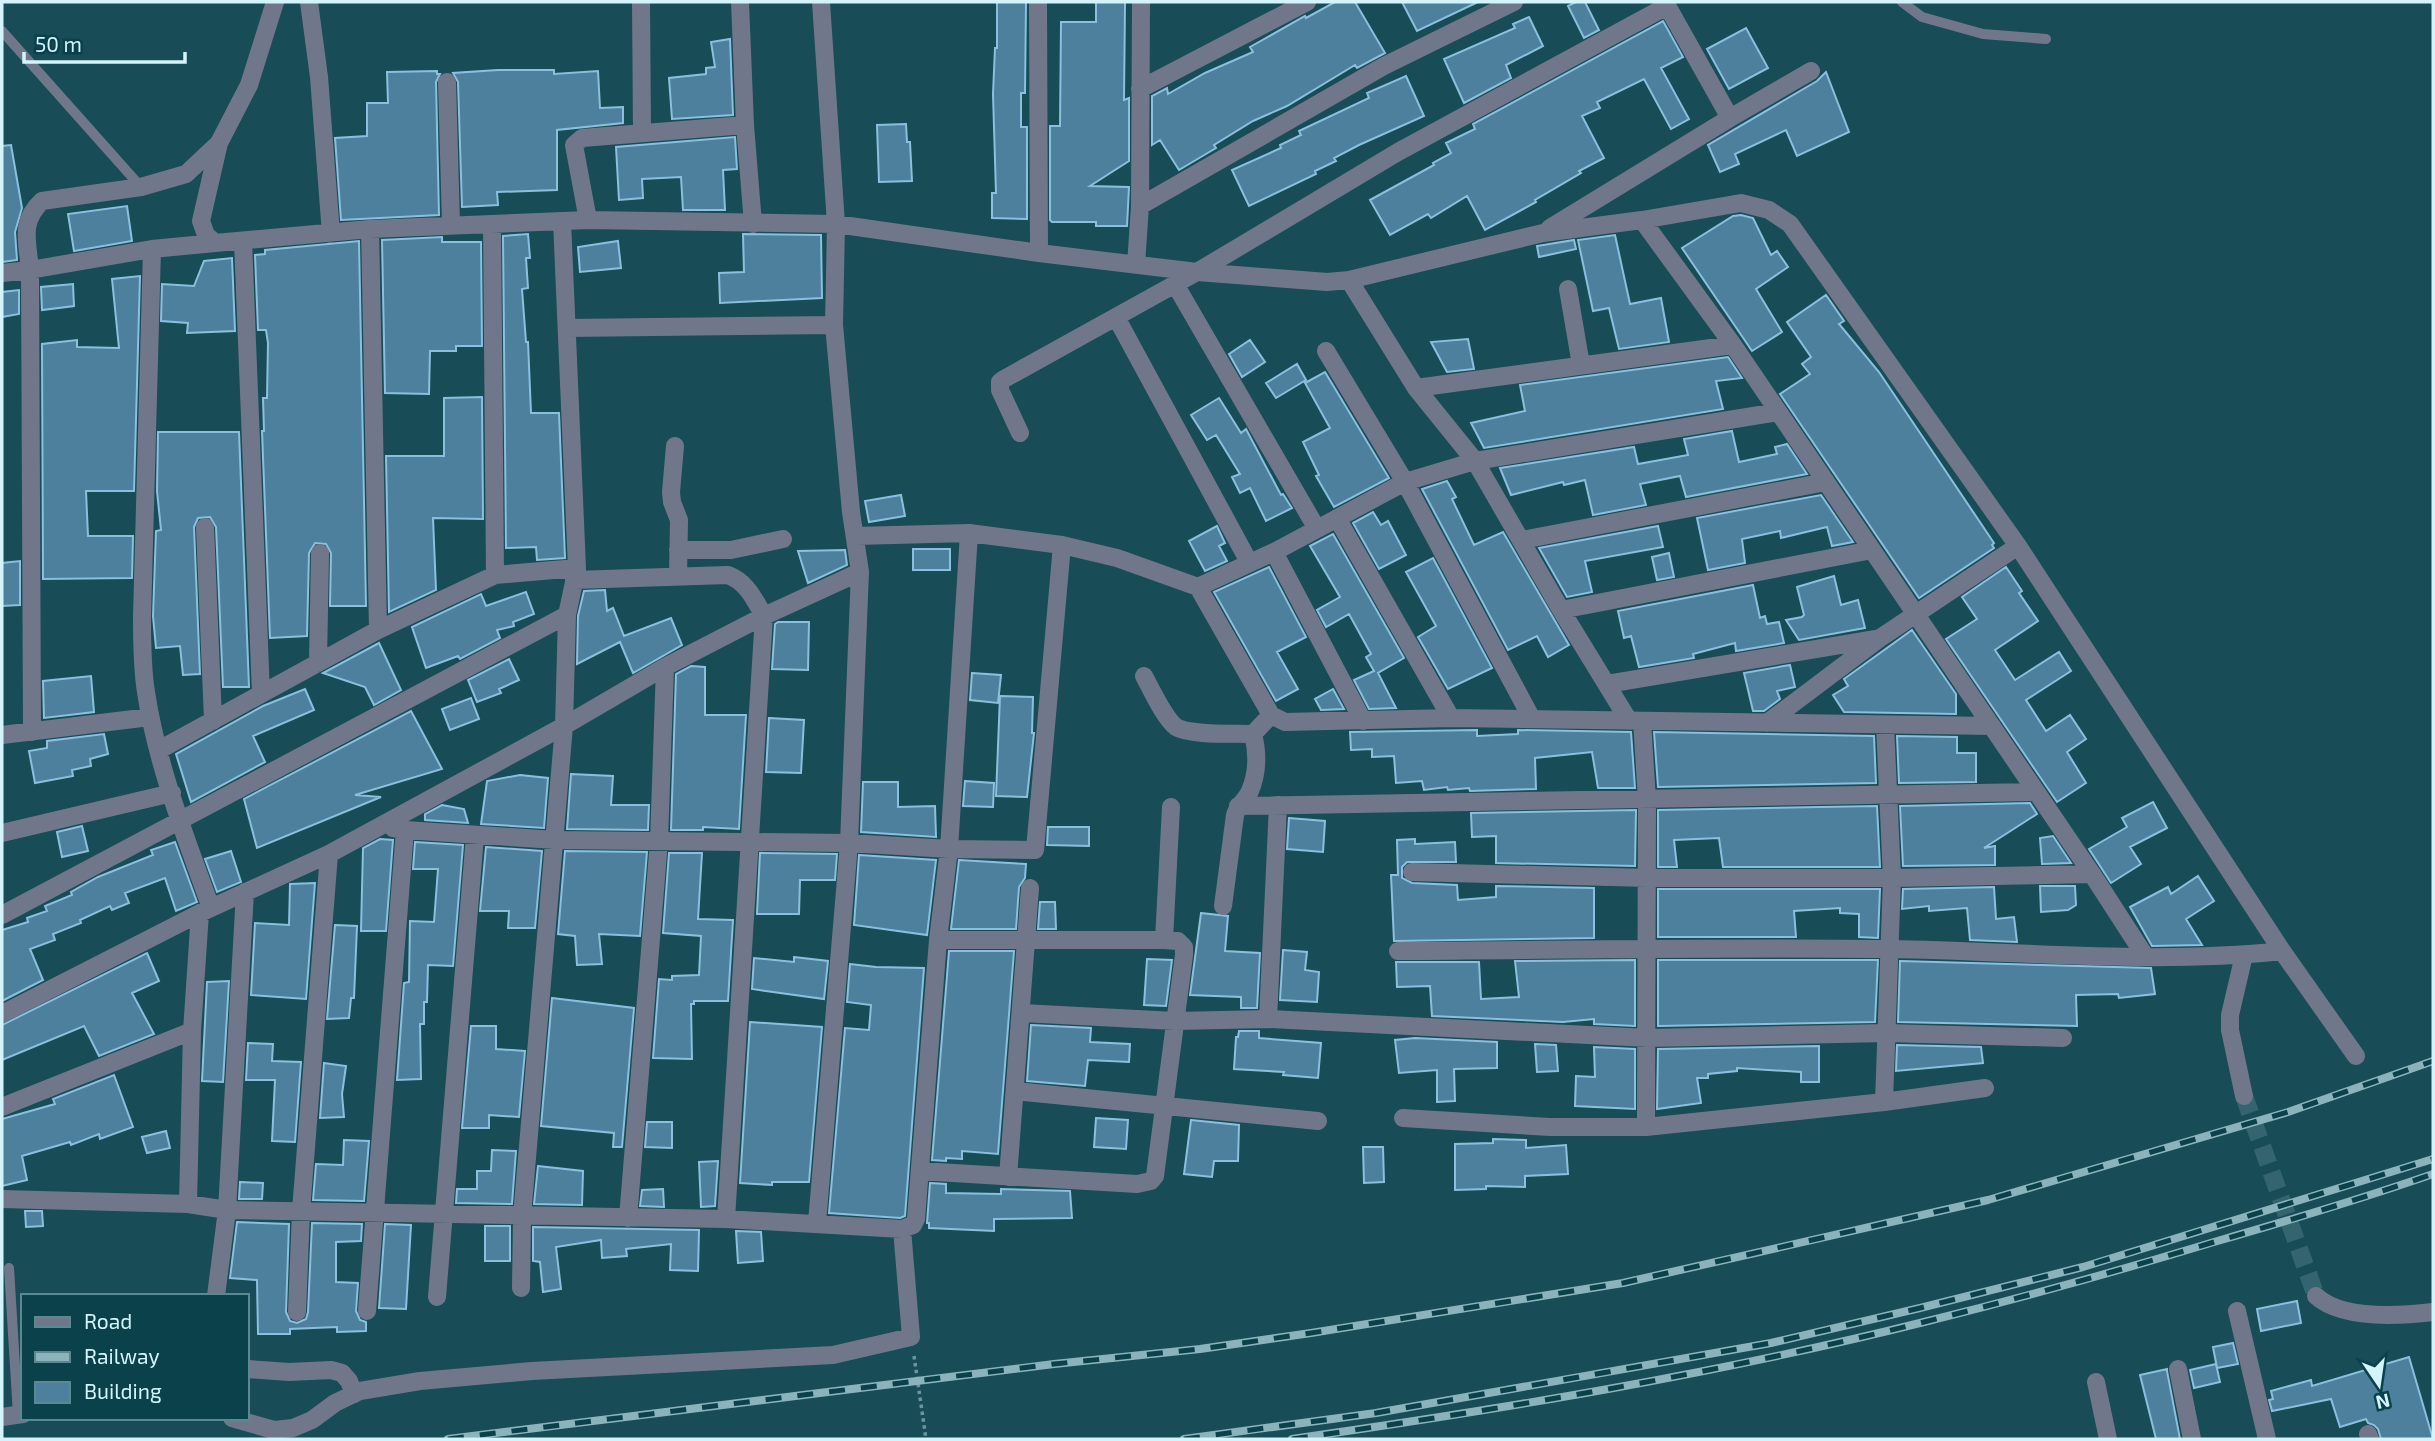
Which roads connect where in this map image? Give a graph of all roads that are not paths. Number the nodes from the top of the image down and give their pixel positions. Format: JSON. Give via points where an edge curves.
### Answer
{"nodes":[{"id":1,"x":275,"y":2,"type":"edge"},
{"id":2,"x":309,"y":2,"type":"edge"},
{"id":3,"x":641,"y":2,"type":"edge"},
{"id":4,"x":740,"y":2,"type":"edge"},
{"id":5,"x":821,"y":2,"type":"edge"},
{"id":6,"x":1038,"y":2,"type":"edge"},
{"id":7,"x":1141,"y":2,"type":"edge"},
{"id":8,"x":1307,"y":2,"type":"edge"},
{"id":9,"x":1514,"y":2,"type":"edge"},
{"id":10,"x":1902,"y":2,"type":"edge"},
{"id":11,"x":1666,"y":4,"type":"edge"},
{"id":12,"x":2,"y":31,"type":"edge"},
{"id":13,"x":2046,"y":39,"type":"dead end"},
{"id":14,"x":1811,"y":71,"type":"dead end"},
{"id":15,"x":447,"y":82,"type":"dead end"},
{"id":16,"x":1140,"y":89,"type":"junction"},
{"id":17,"x":1730,"y":118,"type":"junction"},
{"id":18,"x":745,"y":125,"type":"junction"},
{"id":19,"x":642,"y":133,"type":"junction"},
{"id":20,"x":219,"y":143,"type":"junction"},
{"id":21,"x":141,"y":187,"type":"junction"},
{"id":22,"x":1140,"y":206,"type":"junction"},
{"id":23,"x":588,"y":220,"type":"junction"},
{"id":24,"x":1642,"y":220,"type":"junction"},
{"id":25,"x":562,"y":221,"type":"junction"},
{"id":26,"x":753,"y":223,"type":"junction"},
{"id":27,"x":492,"y":224,"type":"junction"},
{"id":28,"x":836,"y":224,"type":"junction"},
{"id":29,"x":451,"y":225,"type":"junction"},
{"id":30,"x":370,"y":229,"type":"junction"},
{"id":31,"x":1543,"y":233,"type":"junction"},
{"id":32,"x":331,"y":234,"type":"junction"},
{"id":33,"x":243,"y":241,"type":"junction"},
{"id":34,"x":215,"y":243,"type":"junction"},
{"id":35,"x":152,"y":249,"type":"junction"},
{"id":36,"x":1039,"y":253,"type":"junction"},
{"id":37,"x":1136,"y":265,"type":"junction"},
{"id":38,"x":30,"y":270,"type":"junction"},
{"id":39,"x":1197,"y":272,"type":"junction"},
{"id":40,"x":2,"y":273,"type":"edge"},
{"id":41,"x":1349,"y":280,"type":"junction"},
{"id":42,"x":1175,"y":284,"type":"junction"},
{"id":43,"x":1568,"y":289,"type":"dead end"},
{"id":44,"x":1116,"y":317,"type":"junction"},
{"id":45,"x":834,"y":326,"type":"junction"},
{"id":46,"x":566,"y":328,"type":"junction"},
{"id":47,"x":1733,"y":345,"type":"junction"},
{"id":48,"x":1326,"y":351,"type":"dead end"},
{"id":49,"x":1580,"y":365,"type":"junction"},
{"id":50,"x":1416,"y":388,"type":"junction"},
{"id":51,"x":1778,"y":412,"type":"junction"},
{"id":52,"x":1020,"y":433,"type":"dead end"},
{"id":53,"x":676,"y":446,"type":"dead end"},
{"id":54,"x":1475,"y":461,"type":"junction"},
{"id":55,"x":1405,"y":482,"type":"junction"},
{"id":56,"x":1826,"y":482,"type":"junction"},
{"id":57,"x":1337,"y":518,"type":"junction"},
{"id":58,"x":205,"y":527,"type":"dead end"},
{"id":59,"x":1317,"y":529,"type":"junction"},
{"id":60,"x":969,"y":533,"type":"junction"},
{"id":61,"x":856,"y":536,"type":"junction"},
{"id":62,"x":783,"y":539,"type":"dead end"},
{"id":63,"x":1522,"y":540,"type":"junction"},
{"id":64,"x":1062,"y":545,"type":"junction"},
{"id":65,"x":2018,"y":546,"type":"junction"},
{"id":66,"x":678,"y":550,"type":"junction"},
{"id":67,"x":1872,"y":550,"type":"junction"},
{"id":68,"x":320,"y":552,"type":"dead end"},
{"id":69,"x":1273,"y":552,"type":"junction"},
{"id":70,"x":1249,"y":562,"type":"junction"},
{"id":71,"x":860,"y":572,"type":"junction"},
{"id":72,"x":576,"y":574,"type":"junction"},
{"id":73,"x":495,"y":575,"type":"junction"},
{"id":74,"x":678,"y":577,"type":"junction"},
{"id":75,"x":1198,"y":587,"type":"junction"},
{"id":76,"x":1561,"y":610,"type":"junction"},
{"id":77,"x":1915,"y":614,"type":"junction"},
{"id":78,"x":567,"y":615,"type":"junction"},
{"id":79,"x":764,"y":616,"type":"junction"},
{"id":80,"x":378,"y":630,"type":"junction"},
{"id":81,"x":1880,"y":638,"type":"junction"},
{"id":82,"x":318,"y":663,"type":"junction"},
{"id":83,"x":665,"y":667,"type":"junction"},
{"id":84,"x":1143,"y":676,"type":"dead end"},
{"id":85,"x":1606,"y":684,"type":"junction"},
{"id":86,"x":261,"y":694,"type":"junction"},
{"id":87,"x":1271,"y":715,"type":"junction"},
{"id":88,"x":150,"y":717,"type":"junction"},
{"id":89,"x":1451,"y":718,"type":"junction"},
{"id":90,"x":1532,"y":719,"type":"junction"},
{"id":91,"x":213,"y":721,"type":"junction"},
{"id":92,"x":1363,"y":721,"type":"junction"},
{"id":93,"x":1635,"y":721,"type":"junction"},
{"id":94,"x":1767,"y":723,"type":"junction"},
{"id":95,"x":1885,"y":724,"type":"junction"},
{"id":96,"x":564,"y":726,"type":"junction"},
{"id":97,"x":1992,"y":726,"type":"junction"},
{"id":98,"x":32,"y":732,"type":"junction"},
{"id":99,"x":1253,"y":734,"type":"junction"},
{"id":100,"x":2,"y":735,"type":"edge"},
{"id":101,"x":159,"y":750,"type":"junction"},
{"id":102,"x":2036,"y":792,"type":"junction"},
{"id":103,"x":172,"y":793,"type":"junction"},
{"id":104,"x":1888,"y":795,"type":"junction"},
{"id":105,"x":1647,"y":800,"type":"junction"},
{"id":106,"x":1278,"y":805,"type":"junction"},
{"id":107,"x":1238,"y":806,"type":"junction"},
{"id":108,"x":1171,"y":807,"type":"dead end"},
{"id":109,"x":180,"y":821,"type":"junction"},
{"id":110,"x":380,"y":826,"type":"junction"},
{"id":111,"x":405,"y":830,"type":"junction"},
{"id":112,"x":2,"y":833,"type":"edge"},
{"id":113,"x":475,"y":836,"type":"junction"},
{"id":114,"x":555,"y":840,"type":"junction"},
{"id":115,"x":659,"y":841,"type":"junction"},
{"id":116,"x":750,"y":841,"type":"junction"},
{"id":117,"x":849,"y":843,"type":"junction"},
{"id":118,"x":949,"y":849,"type":"junction"},
{"id":119,"x":329,"y":854,"type":"junction"},
{"id":120,"x":1412,"y":872,"type":"dead end"},
{"id":121,"x":2092,"y":874,"type":"junction"},
{"id":122,"x":1648,"y":878,"type":"junction"},
{"id":123,"x":1892,"y":878,"type":"junction"},
{"id":124,"x":1030,"y":888,"type":"dead end"},
{"id":125,"x":245,"y":892,"type":"junction"},
{"id":126,"x":1223,"y":906,"type":"dead end"},
{"id":127,"x":206,"y":910,"type":"junction"},
{"id":128,"x":2,"y":915,"type":"edge"},
{"id":129,"x":937,"y":940,"type":"junction"},
{"id":130,"x":1164,"y":940,"type":"junction"},
{"id":131,"x":1027,"y":941,"type":"junction"},
{"id":132,"x":1890,"y":949,"type":"junction"},
{"id":133,"x":1648,"y":950,"type":"junction"},
{"id":134,"x":1398,"y":951,"type":"dead end"},
{"id":135,"x":2282,"y":951,"type":"junction"},
{"id":136,"x":2244,"y":955,"type":"junction"},
{"id":137,"x":2145,"y":956,"type":"junction"},
{"id":138,"x":1021,"y":1013,"type":"junction"},
{"id":139,"x":2,"y":1014,"type":"edge"},
{"id":140,"x":1268,"y":1019,"type":"junction"},
{"id":141,"x":1175,"y":1021,"type":"junction"},
{"id":142,"x":192,"y":1031,"type":"junction"},
{"id":143,"x":1888,"y":1033,"type":"junction"},
{"id":144,"x":1648,"y":1038,"type":"junction"},
{"id":145,"x":2063,"y":1038,"type":"dead end"},
{"id":146,"x":2356,"y":1056,"type":"dead end"},
{"id":147,"x":1985,"y":1088,"type":"dead end"},
{"id":148,"x":1015,"y":1091,"type":"junction"},
{"id":149,"x":2244,"y":1096,"type":"tunnel mouth"},
{"id":150,"x":1884,"y":1102,"type":"junction"},
{"id":151,"x":1164,"y":1106,"type":"junction"},
{"id":152,"x":2,"y":1107,"type":"edge"},
{"id":153,"x":1403,"y":1118,"type":"dead end"},
{"id":154,"x":1318,"y":1121,"type":"dead end"},
{"id":155,"x":1646,"y":1127,"type":"junction"},
{"id":156,"x":920,"y":1171,"type":"junction"},
{"id":157,"x":1008,"y":1177,"type":"junction"},
{"id":158,"x":2,"y":1199,"type":"edge"},
{"id":159,"x":188,"y":1204,"type":"junction"},
{"id":160,"x":228,"y":1210,"type":"junction"},
{"id":161,"x":301,"y":1211,"type":"junction"},
{"id":162,"x":373,"y":1212,"type":"junction"},
{"id":163,"x":445,"y":1213,"type":"junction"},
{"id":164,"x":522,"y":1216,"type":"junction"},
{"id":165,"x":628,"y":1218,"type":"junction"},
{"id":166,"x":726,"y":1219,"type":"junction"},
{"id":167,"x":817,"y":1223,"type":"junction"},
{"id":168,"x":902,"y":1229,"type":"junction"},
{"id":169,"x":9,"y":1268,"type":"dead end"},
{"id":170,"x":521,"y":1287,"type":"dead end"},
{"id":171,"x":216,"y":1294,"type":"edge"},
{"id":172,"x":2316,"y":1296,"type":"tunnel mouth"},
{"id":173,"x":437,"y":1297,"type":"dead end"},
{"id":174,"x":367,"y":1311,"type":"dead end"},
{"id":175,"x":2237,"y":1311,"type":"dead end"},
{"id":176,"x":297,"y":1312,"type":"dead end"},
{"id":177,"x":2433,"y":1312,"type":"edge"},
{"id":178,"x":248,"y":1369,"type":"edge"},
{"id":179,"x":2178,"y":1369,"type":"dead end"},
{"id":180,"x":2096,"y":1382,"type":"dead end"},
{"id":181,"x":19,"y":1387,"type":"edge"},
{"id":182,"x":354,"y":1394,"type":"junction"},
{"id":183,"x":14,"y":1416,"type":"edge"},
{"id":184,"x":239,"y":1420,"type":"edge"},
{"id":185,"x":2108,"y":1439,"type":"edge"},
{"id":186,"x":2192,"y":1439,"type":"edge"},
{"id":187,"x":2267,"y":1439,"type":"edge"}],
"edges":[{"from":1,"to":20,"type":"street","via":[[249,85]]},
{"from":2,"to":32,"type":"street"},
{"from":3,"to":19,"type":"street"},
{"from":4,"to":18,"type":"street"},
{"from":5,"to":28,"type":"street"},
{"from":6,"to":36,"type":"street"},
{"from":7,"to":16,"type":"street"},
{"from":8,"to":16,"type":"street"},
{"from":9,"to":22,"type":"street","via":[[1384,66]]},
{"from":10,"to":13,"type":"lane","via":[[1922,17],[1983,34]]},
{"from":11,"to":17,"type":"street"},
{"from":11,"to":39,"type":"street","via":[[1398,152]]},
{"from":12,"to":21,"type":"lane"},
{"from":14,"to":17,"type":"street"},
{"from":15,"to":29,"type":"street"},
{"from":16,"to":22,"type":"street"},
{"from":17,"to":31,"type":"street"},
{"from":18,"to":19,"type":"street"},
{"from":18,"to":26,"type":"street"},
{"from":19,"to":23,"type":"street","via":[[582,138],[574,145]]},
{"from":20,"to":21,"type":"street","via":[[186,174]]},
{"from":20,"to":34,"type":"street","via":[[201,221],[205,235]]},
{"from":21,"to":38,"type":"street","via":[[42,201],[26,222]]},
{"from":22,"to":37,"type":"street"},
{"from":23,"to":25,"type":"street"},
{"from":23,"to":26,"type":"street"},
{"from":24,"to":31,"type":"street"},
{"from":24,"to":47,"type":"street"},
{"from":24,"to":65,"type":"street","via":[[1741,203],[1769,210],[1790,224]]},
{"from":25,"to":27,"type":"street"},
{"from":25,"to":46,"type":"street"},
{"from":26,"to":28,"type":"street"},
{"from":27,"to":29,"type":"street"},
{"from":27,"to":73,"type":"street"},
{"from":28,"to":36,"type":"street"},
{"from":28,"to":45,"type":"street"},
{"from":29,"to":30,"type":"street"},
{"from":30,"to":32,"type":"street"},
{"from":30,"to":80,"type":"street"},
{"from":31,"to":41,"type":"street"},
{"from":32,"to":33,"type":"street"},
{"from":33,"to":34,"type":"street"},
{"from":33,"to":86,"type":"street"},
{"from":34,"to":35,"type":"street"},
{"from":35,"to":38,"type":"street"},
{"from":35,"to":88,"type":"street","via":[[142,617],[142,662]]},
{"from":36,"to":37,"type":"street"},
{"from":37,"to":39,"type":"street"},
{"from":38,"to":40,"type":"street"},
{"from":38,"to":98,"type":"street"},
{"from":39,"to":41,"type":"street"},
{"from":39,"to":42,"type":"street"},
{"from":41,"to":50,"type":"street"},
{"from":42,"to":44,"type":"street"},
{"from":42,"to":59,"type":"street"},
{"from":43,"to":49,"type":"street"},
{"from":44,"to":52,"type":"street","via":[[1000,382],[1002,398]]},
{"from":44,"to":70,"type":"street"},
{"from":45,"to":46,"type":"street"},
{"from":45,"to":61,"type":"street"},
{"from":46,"to":72,"type":"street"},
{"from":47,"to":49,"type":"street"},
{"from":47,"to":51,"type":"street"},
{"from":48,"to":55,"type":"street"},
{"from":49,"to":50,"type":"street"},
{"from":50,"to":54,"type":"street"},
{"from":51,"to":54,"type":"street"},
{"from":51,"to":56,"type":"street"},
{"from":53,"to":66,"type":"street","via":[[671,492],[678,520]]},
{"from":54,"to":55,"type":"street"},
{"from":54,"to":63,"type":"street"},
{"from":55,"to":57,"type":"street"},
{"from":55,"to":90,"type":"street"},
{"from":56,"to":63,"type":"street"},
{"from":56,"to":67,"type":"street"},
{"from":57,"to":59,"type":"street"},
{"from":57,"to":89,"type":"street"},
{"from":58,"to":91,"type":"street"},
{"from":59,"to":69,"type":"street"},
{"from":60,"to":61,"type":"street"},
{"from":60,"to":64,"type":"street"},
{"from":60,"to":118,"type":"street"},
{"from":61,"to":71,"type":"street"},
{"from":62,"to":66,"type":"street","via":[[731,550]]},
{"from":63,"to":76,"type":"street"},
{"from":64,"to":75,"type":"street","via":[[1117,558]]},
{"from":64,"to":118,"type":"street","via":[[1035,850]]},
{"from":65,"to":77,"type":"street"},
{"from":65,"to":135,"type":"street"},
{"from":66,"to":74,"type":"street"},
{"from":67,"to":76,"type":"street"},
{"from":67,"to":77,"type":"street"},
{"from":68,"to":82,"type":"street"},
{"from":69,"to":70,"type":"street"},
{"from":69,"to":92,"type":"street"},
{"from":70,"to":75,"type":"street"},
{"from":71,"to":79,"type":"street"},
{"from":71,"to":117,"type":"street"},
{"from":72,"to":73,"type":"street"},
{"from":72,"to":74,"type":"street"},
{"from":72,"to":78,"type":"street"},
{"from":73,"to":80,"type":"street"},
{"from":74,"to":79,"type":"street","via":[[728,575],[738,579]]},
{"from":75,"to":87,"type":"street"},
{"from":76,"to":85,"type":"street"},
{"from":77,"to":81,"type":"street"},
{"from":77,"to":97,"type":"street"},
{"from":78,"to":96,"type":"street"},
{"from":78,"to":109,"type":"street"},
{"from":79,"to":83,"type":"street"},
{"from":79,"to":116,"type":"street"},
{"from":80,"to":82,"type":"street"},
{"from":81,"to":85,"type":"street"},
{"from":81,"to":94,"type":"street"},
{"from":82,"to":86,"type":"street"},
{"from":83,"to":96,"type":"street"},
{"from":83,"to":115,"type":"street"},
{"from":84,"to":99,"type":"street","via":[[1177,727]]},
{"from":85,"to":93,"type":"street"},
{"from":86,"to":91,"type":"street"},
{"from":87,"to":92,"type":"street","via":[[1284,722]]},
{"from":87,"to":99,"type":"street"},
{"from":88,"to":98,"type":"street"},
{"from":88,"to":101,"type":"street"},
{"from":89,"to":90,"type":"street"},
{"from":89,"to":92,"type":"street"},
{"from":90,"to":93,"type":"street"},
{"from":91,"to":101,"type":"street"},
{"from":93,"to":94,"type":"street"},
{"from":93,"to":105,"type":"street"},
{"from":94,"to":95,"type":"street"},
{"from":95,"to":97,"type":"street"},
{"from":95,"to":104,"type":"street"},
{"from":96,"to":110,"type":"street"},
{"from":96,"to":114,"type":"street"},
{"from":97,"to":102,"type":"street"},
{"from":98,"to":100,"type":"street"},
{"from":99,"to":107,"type":"street","via":[[1256,770],[1249,793]]},
{"from":101,"to":103,"type":"street"},
{"from":102,"to":104,"type":"street"},
{"from":102,"to":121,"type":"street"},
{"from":103,"to":109,"type":"street"},
{"from":103,"to":112,"type":"street"},
{"from":104,"to":105,"type":"street"},
{"from":104,"to":123,"type":"street"},
{"from":105,"to":106,"type":"street"},
{"from":105,"to":122,"type":"street"},
{"from":106,"to":107,"type":"street"},
{"from":106,"to":140,"type":"street"},
{"from":107,"to":126,"type":"street"},
{"from":108,"to":130,"type":"street"},
{"from":109,"to":127,"type":"street"},
{"from":109,"to":128,"type":"street"},
{"from":110,"to":111,"type":"street"},
{"from":110,"to":119,"type":"street"},
{"from":111,"to":113,"type":"street"},
{"from":111,"to":162,"type":"street"},
{"from":113,"to":114,"type":"street"},
{"from":113,"to":163,"type":"street"},
{"from":114,"to":115,"type":"street"},
{"from":114,"to":164,"type":"street"},
{"from":115,"to":116,"type":"street"},
{"from":115,"to":165,"type":"street"},
{"from":116,"to":117,"type":"street"},
{"from":116,"to":166,"type":"street"},
{"from":117,"to":118,"type":"street"},
{"from":117,"to":167,"type":"street"},
{"from":118,"to":129,"type":"street"},
{"from":119,"to":125,"type":"street"},
{"from":119,"to":161,"type":"street"},
{"from":120,"to":122,"type":"street"},
{"from":121,"to":123,"type":"street"},
{"from":121,"to":137,"type":"street"},
{"from":122,"to":123,"type":"street"},
{"from":122,"to":133,"type":"street"},
{"from":123,"to":132,"type":"street"},
{"from":124,"to":131,"type":"street"},
{"from":125,"to":127,"type":"street"},
{"from":125,"to":160,"type":"street"},
{"from":127,"to":139,"type":"street"},
{"from":127,"to":142,"type":"street"},
{"from":129,"to":131,"type":"street"},
{"from":129,"to":156,"type":"street"},
{"from":130,"to":131,"type":"street"},
{"from":130,"to":141,"type":"street","via":[[1178,941],[1184,947]]},
{"from":131,"to":138,"type":"street"},
{"from":132,"to":133,"type":"street"},
{"from":132,"to":137,"type":"street"},
{"from":132,"to":143,"type":"street"},
{"from":133,"to":134,"type":"street"},
{"from":133,"to":144,"type":"street"},
{"from":135,"to":136,"type":"street"},
{"from":135,"to":146,"type":"street"},
{"from":136,"to":137,"type":"street"},
{"from":136,"to":149,"type":"street","via":[[2230,1030]]},
{"from":138,"to":141,"type":"street"},
{"from":138,"to":148,"type":"street"},
{"from":140,"to":141,"type":"street"},
{"from":140,"to":144,"type":"street"},
{"from":141,"to":151,"type":"street"},
{"from":142,"to":152,"type":"street"},
{"from":142,"to":159,"type":"street"},
{"from":143,"to":144,"type":"street"},
{"from":143,"to":145,"type":"street"},
{"from":143,"to":150,"type":"street"},
{"from":144,"to":155,"type":"street"},
{"from":147,"to":150,"type":"street"},
{"from":148,"to":151,"type":"street"},
{"from":148,"to":157,"type":"street"},
{"from":150,"to":155,"type":"street"},
{"from":151,"to":154,"type":"street"},
{"from":151,"to":157,"type":"street","via":[[1151,1181]]},
{"from":153,"to":155,"type":"street","via":[[1550,1127]]},
{"from":156,"to":157,"type":"street"},
{"from":156,"to":168,"type":"street","via":[[916,1219]]},
{"from":158,"to":159,"type":"street"},
{"from":159,"to":160,"type":"street"},
{"from":160,"to":161,"type":"street"},
{"from":160,"to":171,"type":"street"},
{"from":161,"to":162,"type":"street"},
{"from":161,"to":176,"type":"street"},
{"from":162,"to":163,"type":"street"},
{"from":162,"to":174,"type":"street"},
{"from":163,"to":164,"type":"street"},
{"from":163,"to":173,"type":"street"},
{"from":164,"to":165,"type":"street"},
{"from":164,"to":170,"type":"street"},
{"from":165,"to":166,"type":"street"},
{"from":166,"to":167,"type":"street"},
{"from":167,"to":168,"type":"street"},
{"from":168,"to":182,"type":"street","via":[[911,1336],[833,1355],[532,1371],[420,1381]]},
{"from":169,"to":181,"type":"lane"},
{"from":172,"to":177,"type":"street","via":[[2325,1304],[2358,1314]]},
{"from":175,"to":187,"type":"street"},
{"from":178,"to":182,"type":"street","via":[[331,1370],[342,1373]]},
{"from":179,"to":186,"type":"street"},
{"from":180,"to":185,"type":"street"},
{"from":181,"to":183,"type":"lane"},
{"from":182,"to":184,"type":"street","via":[[293,1428],[274,1430]]}]}
